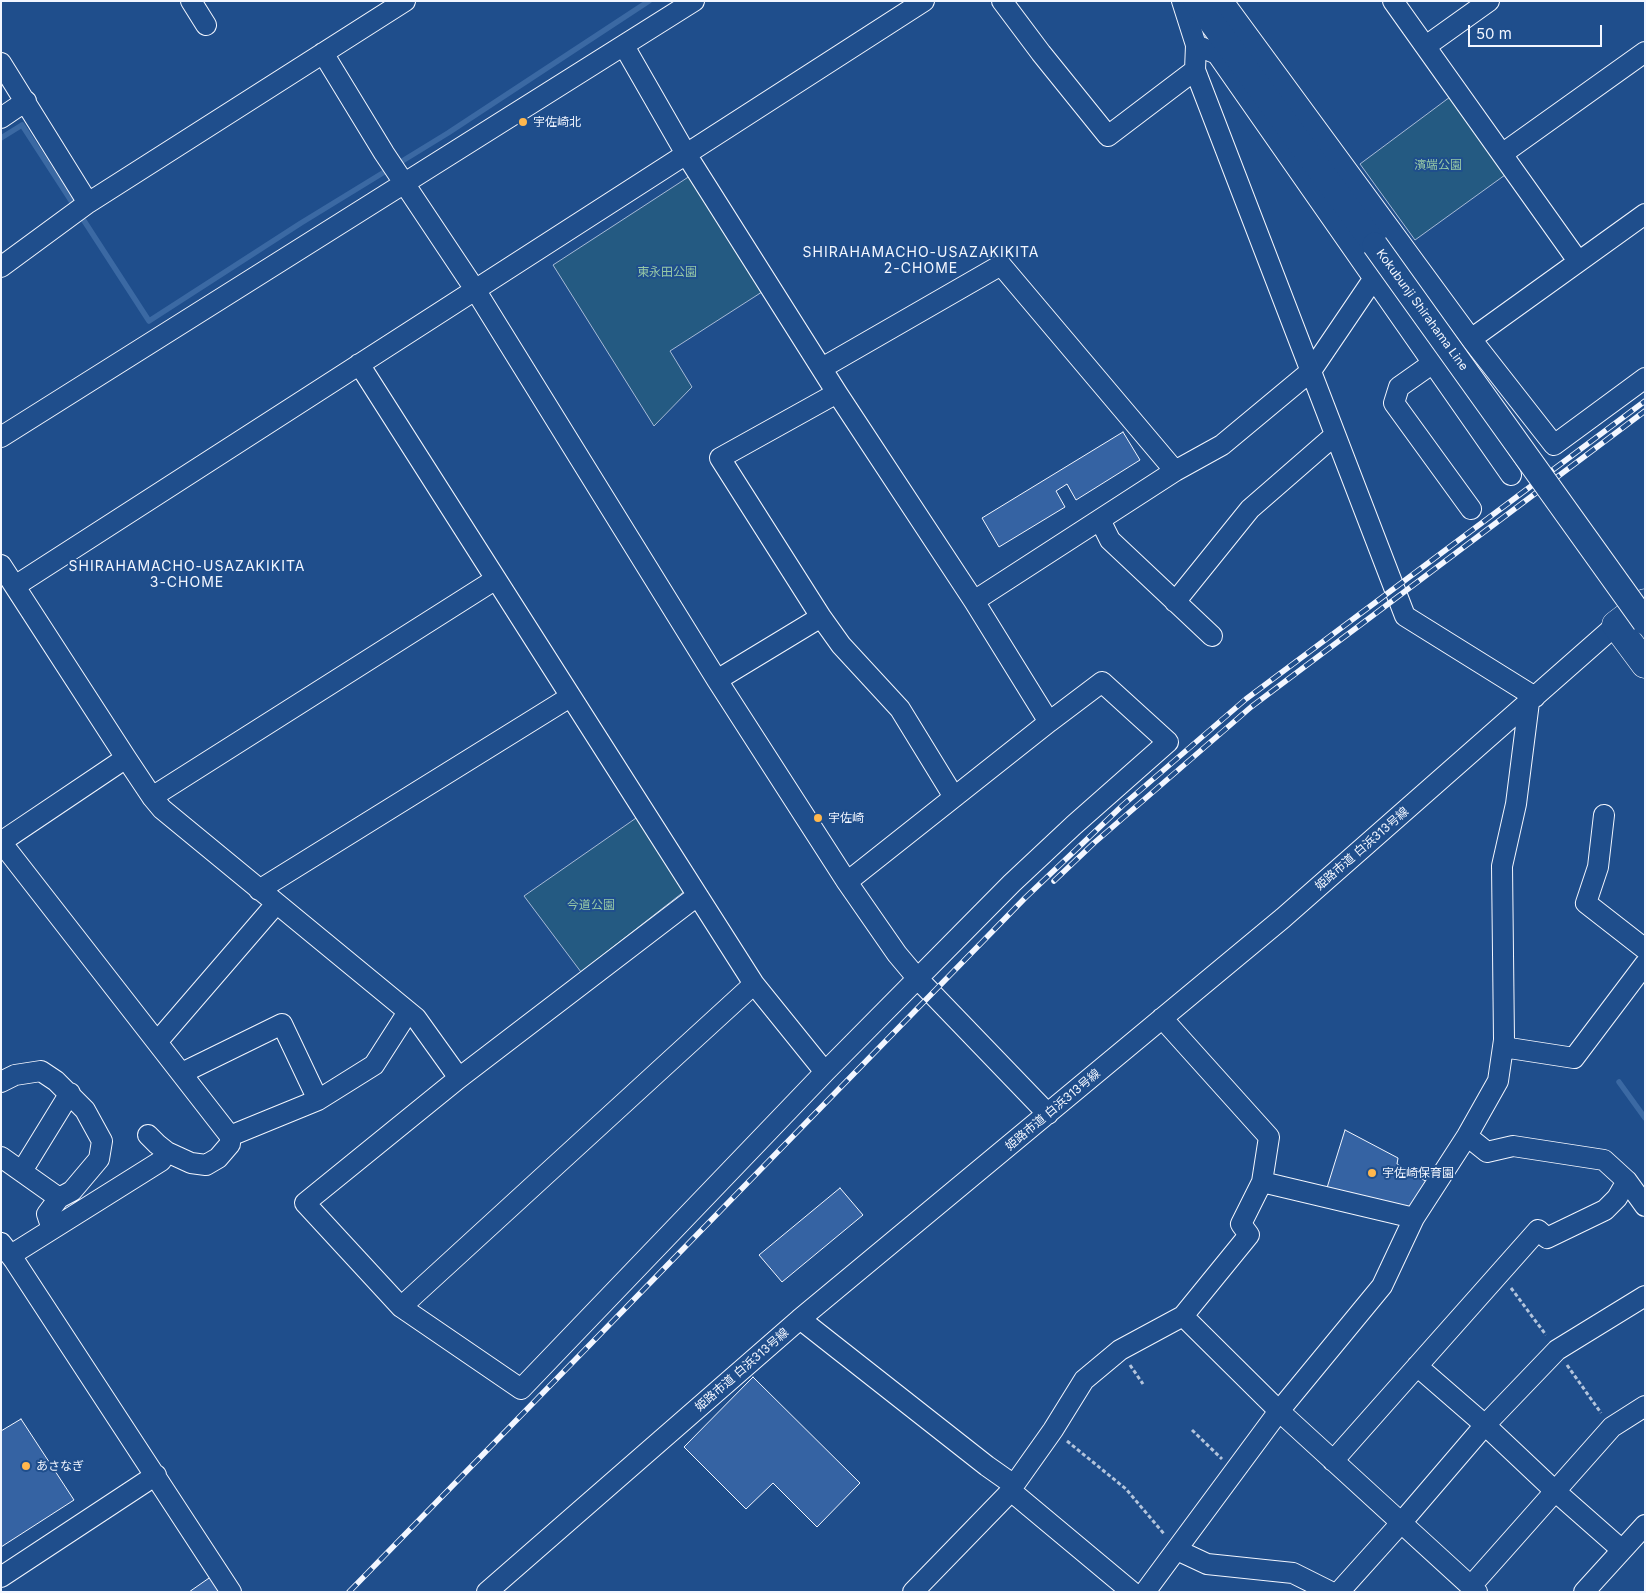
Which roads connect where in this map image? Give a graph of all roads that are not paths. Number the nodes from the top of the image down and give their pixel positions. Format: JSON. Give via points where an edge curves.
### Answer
{"nodes":[{"id":1,"x":191,"y":1,"type":"edge"},
{"id":2,"x":405,"y":1,"type":"edge"},
{"id":3,"x":694,"y":1,"type":"edge"},
{"id":4,"x":924,"y":1,"type":"edge"},
{"id":5,"x":1002,"y":1,"type":"edge"},
{"id":6,"x":1182,"y":1,"type":"edge"},
{"id":7,"x":1196,"y":1,"type":"edge"},
{"id":8,"x":1218,"y":1,"type":"edge"},
{"id":9,"x":1393,"y":1,"type":"edge"},
{"id":10,"x":1489,"y":1,"type":"edge"},
{"id":11,"x":206,"y":25,"type":"dead end"},
{"id":12,"x":1196,"y":45,"type":"junction"},
{"id":13,"x":624,"y":46,"type":"junction"},
{"id":14,"x":1426,"y":46,"type":"junction"},
{"id":15,"x":1645,"y":52,"type":"edge"},
{"id":16,"x":323,"y":53,"type":"junction"},
{"id":17,"x":1,"y":64,"type":"edge"},
{"id":18,"x":1195,"y":70,"type":"junction"},
{"id":19,"x":26,"y":101,"type":"junction"},
{"id":20,"x":1,"y":118,"type":"edge"},
{"id":21,"x":686,"y":154,"type":"junction"},
{"id":22,"x":1502,"y":154,"type":"junction"},
{"id":23,"x":405,"y":183,"type":"junction"},
{"id":24,"x":88,"y":203,"type":"junction"},
{"id":25,"x":1645,"y":214,"type":"edge"},
{"id":26,"x":1578,"y":261,"type":"junction"},
{"id":27,"x":1,"y":267,"type":"edge"},
{"id":28,"x":1374,"y":278,"type":"junction"},
{"id":29,"x":476,"y":291,"type":"junction"},
{"id":30,"x":1471,"y":339,"type":"junction"},
{"id":31,"x":1433,"y":363,"type":"junction"},
{"id":32,"x":359,"y":364,"type":"junction"},
{"id":33,"x":822,"y":368,"type":"junction"},
{"id":34,"x":1311,"y":371,"type":"junction"},
{"id":35,"x":1645,"y":378,"type":"edge"},
{"id":36,"x":837,"y":393,"type":"junction"},
{"id":37,"x":1335,"y":435,"type":"junction"},
{"id":38,"x":1,"y":438,"type":"edge"},
{"id":39,"x":1175,"y":471,"type":"junction"},
{"id":40,"x":1511,"y":474,"type":"dead end"},
{"id":41,"x":1472,"y":509,"type":"dead end"},
{"id":42,"x":1100,"y":520,"type":"junction"},
{"id":43,"x":1,"y":565,"type":"edge"},
{"id":44,"x":496,"y":579,"type":"junction"},
{"id":45,"x":15,"y":586,"type":"junction"},
{"id":46,"x":974,"y":601,"type":"junction"},
{"id":47,"x":1175,"y":602,"type":"junction"},
{"id":48,"x":1645,"y":602,"type":"edge"},
{"id":49,"x":821,"y":617,"type":"junction"},
{"id":50,"x":1645,"y":622,"type":"edge"},
{"id":51,"x":1616,"y":625,"type":"junction"},
{"id":52,"x":1212,"y":636,"type":"dead end"},
{"id":53,"x":1645,"y":664,"type":"edge"},
{"id":54,"x":717,"y":680,"type":"junction"},
{"id":55,"x":570,"y":697,"type":"junction"},
{"id":56,"x":1532,"y":699,"type":"junction"},
{"id":57,"x":1049,"y":722,"type":"junction"},
{"id":58,"x":126,"y":758,"type":"junction"},
{"id":59,"x":152,"y":797,"type":"junction"},
{"id":60,"x":954,"y":797,"type":"junction"},
{"id":61,"x":1604,"y":815,"type":"dead end"},
{"id":62,"x":3,"y":838,"type":"edge"},
{"id":63,"x":847,"y":882,"type":"junction"},
{"id":64,"x":259,"y":890,"type":"junction"},
{"id":65,"x":697,"y":896,"type":"junction"},
{"id":66,"x":276,"y":904,"type":"junction"},
{"id":67,"x":1645,"y":949,"type":"edge"},
{"id":68,"x":1645,"y":964,"type":"edge"},
{"id":69,"x":918,"y":979,"type":"junction"},
{"id":70,"x":754,"y":984,"type":"junction"},
{"id":71,"x":408,"y":1012,"type":"junction"},
{"id":72,"x":1162,"y":1018,"type":"junction"},
{"id":73,"x":157,"y":1042,"type":"junction"},
{"id":74,"x":1503,"y":1048,"type":"junction"},
{"id":75,"x":825,"y":1072,"type":"junction"},
{"id":76,"x":182,"y":1073,"type":"junction"},
{"id":77,"x":459,"y":1078,"type":"junction"},
{"id":78,"x":1,"y":1082,"type":"edge"},
{"id":79,"x":70,"y":1094,"type":"junction"},
{"id":80,"x":318,"y":1100,"type":"junction"},
{"id":81,"x":1048,"y":1114,"type":"junction"},
{"id":82,"x":148,"y":1135,"type":"dead end"},
{"id":83,"x":230,"y":1136,"type":"junction"},
{"id":84,"x":1467,"y":1136,"type":"junction"},
{"id":85,"x":168,"y":1152,"type":"junction"},
{"id":86,"x":1,"y":1157,"type":"edge"},
{"id":87,"x":22,"y":1171,"type":"junction"},
{"id":88,"x":1627,"y":1181,"type":"junction"},
{"id":89,"x":1262,"y":1182,"type":"junction"},
{"id":90,"x":59,"y":1198,"type":"junction"},
{"id":91,"x":1645,"y":1206,"type":"edge"},
{"id":92,"x":1414,"y":1218,"type":"junction"},
{"id":93,"x":52,"y":1229,"type":"junction"},
{"id":94,"x":7,"y":1257,"type":"edge"},
{"id":95,"x":1645,"y":1296,"type":"edge"},
{"id":96,"x":401,"y":1307,"type":"junction"},
{"id":97,"x":1183,"y":1316,"type":"junction"},
{"id":98,"x":800,"y":1319,"type":"junction"},
{"id":99,"x":1417,"y":1366,"type":"junction"},
{"id":100,"x":1645,"y":1406,"type":"edge"},
{"id":101,"x":1279,"y":1411,"type":"junction"},
{"id":102,"x":1485,"y":1425,"type":"junction"},
{"id":103,"x":1334,"y":1461,"type":"junction"},
{"id":104,"x":156,"y":1475,"type":"junction"},
{"id":105,"x":1012,"y":1488,"type":"junction"},
{"id":106,"x":1555,"y":1491,"type":"junction"},
{"id":107,"x":1401,"y":1522,"type":"junction"},
{"id":108,"x":1645,"y":1525,"type":"edge"},
{"id":109,"x":1177,"y":1550,"type":"junction"},
{"id":110,"x":1622,"y":1550,"type":"junction"},
{"id":111,"x":1,"y":1577,"type":"edge"},
{"id":112,"x":1474,"y":1589,"type":"edge"},
{"id":113,"x":231,"y":1592,"type":"edge"},
{"id":114,"x":487,"y":1592,"type":"edge"},
{"id":115,"x":914,"y":1592,"type":"edge"},
{"id":116,"x":1132,"y":1592,"type":"edge"},
{"id":117,"x":1145,"y":1592,"type":"edge"},
{"id":118,"x":1331,"y":1592,"type":"edge"},
{"id":119,"x":1338,"y":1592,"type":"edge"},
{"id":120,"x":1584,"y":1592,"type":"edge"}],
"edges":[{"from":1,"to":11,"type":"street"},
{"from":2,"to":16,"type":"street"},
{"from":3,"to":13,"type":"street"},
{"from":4,"to":21,"type":"street"},
{"from":5,"to":18,"type":"street","via":[[1108,136]]},
{"from":6,"to":12,"type":"street"},
{"from":7,"to":50,"type":"main road","name":"Kokubunji Shirahama Line","bridge":true},
{"from":8,"to":30,"type":"street","via":[[1228,8]]},
{"from":9,"to":14,"type":"street"},
{"from":10,"to":14,"type":"street"},
{"from":12,"to":18,"type":"street"},
{"from":12,"to":28,"type":"street","via":[[1217,54]]},
{"from":13,"to":21,"type":"street"},
{"from":13,"to":23,"type":"street"},
{"from":14,"to":22,"type":"street"},
{"from":15,"to":22,"type":"street"},
{"from":16,"to":23,"type":"street"},
{"from":16,"to":24,"type":"street"},
{"from":17,"to":19,"type":"street"},
{"from":18,"to":34,"type":"street"},
{"from":19,"to":20,"type":"street"},
{"from":19,"to":24,"type":"street"},
{"from":21,"to":29,"type":"street"},
{"from":21,"to":33,"type":"street"},
{"from":22,"to":26,"type":"street"},
{"from":23,"to":29,"type":"street"},
{"from":23,"to":38,"type":"street"},
{"from":24,"to":27,"type":"street"},
{"from":25,"to":26,"type":"street"},
{"from":26,"to":30,"type":"street"},
{"from":28,"to":31,"type":"street"},
{"from":28,"to":34,"type":"street"},
{"from":29,"to":32,"type":"street"},
{"from":29,"to":54,"type":"street"},
{"from":30,"to":35,"type":"street","via":[[1554,445]]},
{"from":31,"to":40,"type":"street"},
{"from":31,"to":41,"type":"street","via":[[1398,387],[1394,403]]},
{"from":32,"to":44,"type":"street"},
{"from":32,"to":45,"type":"street"},
{"from":33,"to":36,"type":"street"},
{"from":33,"to":39,"type":"street","via":[[1001,265]]},
{"from":34,"to":37,"type":"street"},
{"from":34,"to":39,"type":"street","via":[[1222,445]]},
{"from":36,"to":46,"type":"street"},
{"from":36,"to":49,"type":"street","via":[[720,458]]},
{"from":37,"to":47,"type":"street","via":[[1250,509]]},
{"from":37,"to":56,"type":"street","via":[[1405,616]]},
{"from":39,"to":42,"type":"street"},
{"from":42,"to":46,"type":"street"},
{"from":42,"to":47,"type":"street","via":[[1110,540]]},
{"from":43,"to":45,"type":"street"},
{"from":44,"to":55,"type":"street"},
{"from":44,"to":59,"type":"street"},
{"from":45,"to":58,"type":"street"},
{"from":46,"to":57,"type":"street"},
{"from":47,"to":52,"type":"street"},
{"from":48,"to":51,"type":"highway"},
{"from":49,"to":54,"type":"street"},
{"from":49,"to":60,"type":"street","via":[[841,645],[900,709]]},
{"from":51,"to":53,"type":"highway"},
{"from":51,"to":56,"type":"street","name":"姫路市道 白浜313号線"},
{"from":54,"to":63,"type":"street"},
{"from":55,"to":64,"type":"street"},
{"from":55,"to":65,"type":"street"},
{"from":56,"to":72,"type":"street","name":"姫路市道 白浜313号線","via":[[1283,918]]},
{"from":56,"to":74,"type":"street","via":[[1516,804],[1502,866]]},
{"from":57,"to":60,"type":"street"},
{"from":57,"to":69,"type":"street","via":[[1102,682],[1168,742],[1012,883]]},
{"from":58,"to":59,"type":"street"},
{"from":58,"to":62,"type":"street"},
{"from":59,"to":64,"type":"street"},
{"from":60,"to":63,"type":"street"},
{"from":61,"to":67,"type":"street","via":[[1598,868],[1586,903]]},
{"from":62,"to":73,"type":"street"},
{"from":63,"to":69,"type":"street"},
{"from":64,"to":66,"type":"street"},
{"from":65,"to":70,"type":"street"},
{"from":65,"to":77,"type":"street"},
{"from":66,"to":71,"type":"street"},
{"from":66,"to":73,"type":"street"},
{"from":68,"to":74,"type":"street","via":[[1574,1058]]},
{"from":69,"to":75,"type":"street"},
{"from":69,"to":81,"type":"street"},
{"from":70,"to":75,"type":"street"},
{"from":70,"to":96,"type":"street"},
{"from":71,"to":77,"type":"street","via":[[416,1018]]},
{"from":71,"to":80,"type":"street","via":[[374,1064]]},
{"from":72,"to":81,"type":"street","name":"姫路市道 白浜313号線"},
{"from":72,"to":89,"type":"street","via":[[1269,1137]]},
{"from":73,"to":76,"type":"street"},
{"from":74,"to":84,"type":"street","via":[[1498,1081]]},
{"from":75,"to":96,"type":"street","via":[[521,1389]]},
{"from":76,"to":80,"type":"street","via":[[282,1024]]},
{"from":76,"to":83,"type":"street"},
{"from":77,"to":96,"type":"street","via":[[305,1203]]},
{"from":78,"to":79,"type":"street","via":[[15,1075],[41,1071]]},
{"from":79,"to":87,"type":"street"},
{"from":79,"to":90,"type":"street","via":[[85,1110],[102,1140],[98,1159],[72,1191]]},
{"from":80,"to":83,"type":"street"},
{"from":81,"to":98,"type":"street","name":"姫路市道 白浜313号線"},
{"from":82,"to":85,"type":"street"},
{"from":83,"to":85,"type":"street","via":[[230,1144],[218,1158],[206,1165],[191,1163]]},
{"from":84,"to":88,"type":"street","via":[[1487,1152],[1514,1146],[1604,1160]]},
{"from":84,"to":92,"type":"street"},
{"from":85,"to":93,"type":"street","via":[[161,1161]]},
{"from":86,"to":87,"type":"street"},
{"from":87,"to":90,"type":"street"},
{"from":88,"to":91,"type":"street"},
{"from":88,"to":99,"type":"street","via":[[1605,1210],[1547,1238],[1538,1230]]},
{"from":89,"to":92,"type":"street"},
{"from":89,"to":97,"type":"street","via":[[1241,1224],[1248,1235]]},
{"from":90,"to":93,"type":"street","via":[[48,1214]]},
{"from":92,"to":101,"type":"street","via":[[1382,1286]]},
{"from":93,"to":94,"type":"street"},
{"from":94,"to":104,"type":"street"},
{"from":95,"to":102,"type":"street","via":[[1557,1350]]},
{"from":97,"to":101,"type":"street"},
{"from":97,"to":105,"type":"street","via":[[1120,1350],[1084,1380]]},
{"from":98,"to":105,"type":"street"},
{"from":98,"to":114,"type":"street","name":"姫路市道 白浜313号線"},
{"from":99,"to":102,"type":"street"},
{"from":99,"to":103,"type":"street"},
{"from":100,"to":106,"type":"street","via":[[1612,1428]]},
{"from":101,"to":103,"type":"street"},
{"from":101,"to":109,"type":"street"},
{"from":102,"to":106,"type":"street"},
{"from":102,"to":107,"type":"street"},
{"from":103,"to":107,"type":"street"},
{"from":104,"to":111,"type":"street"},
{"from":104,"to":113,"type":"street"},
{"from":105,"to":115,"type":"street"},
{"from":105,"to":116,"type":"street"},
{"from":106,"to":110,"type":"street"},
{"from":106,"to":112,"type":"street"},
{"from":107,"to":112,"type":"street"},
{"from":107,"to":119,"type":"street"},
{"from":108,"to":110,"type":"street"},
{"from":109,"to":117,"type":"street"},
{"from":109,"to":118,"type":"street","via":[[1207,1564],[1293,1573]]},
{"from":110,"to":120,"type":"street"}]}
